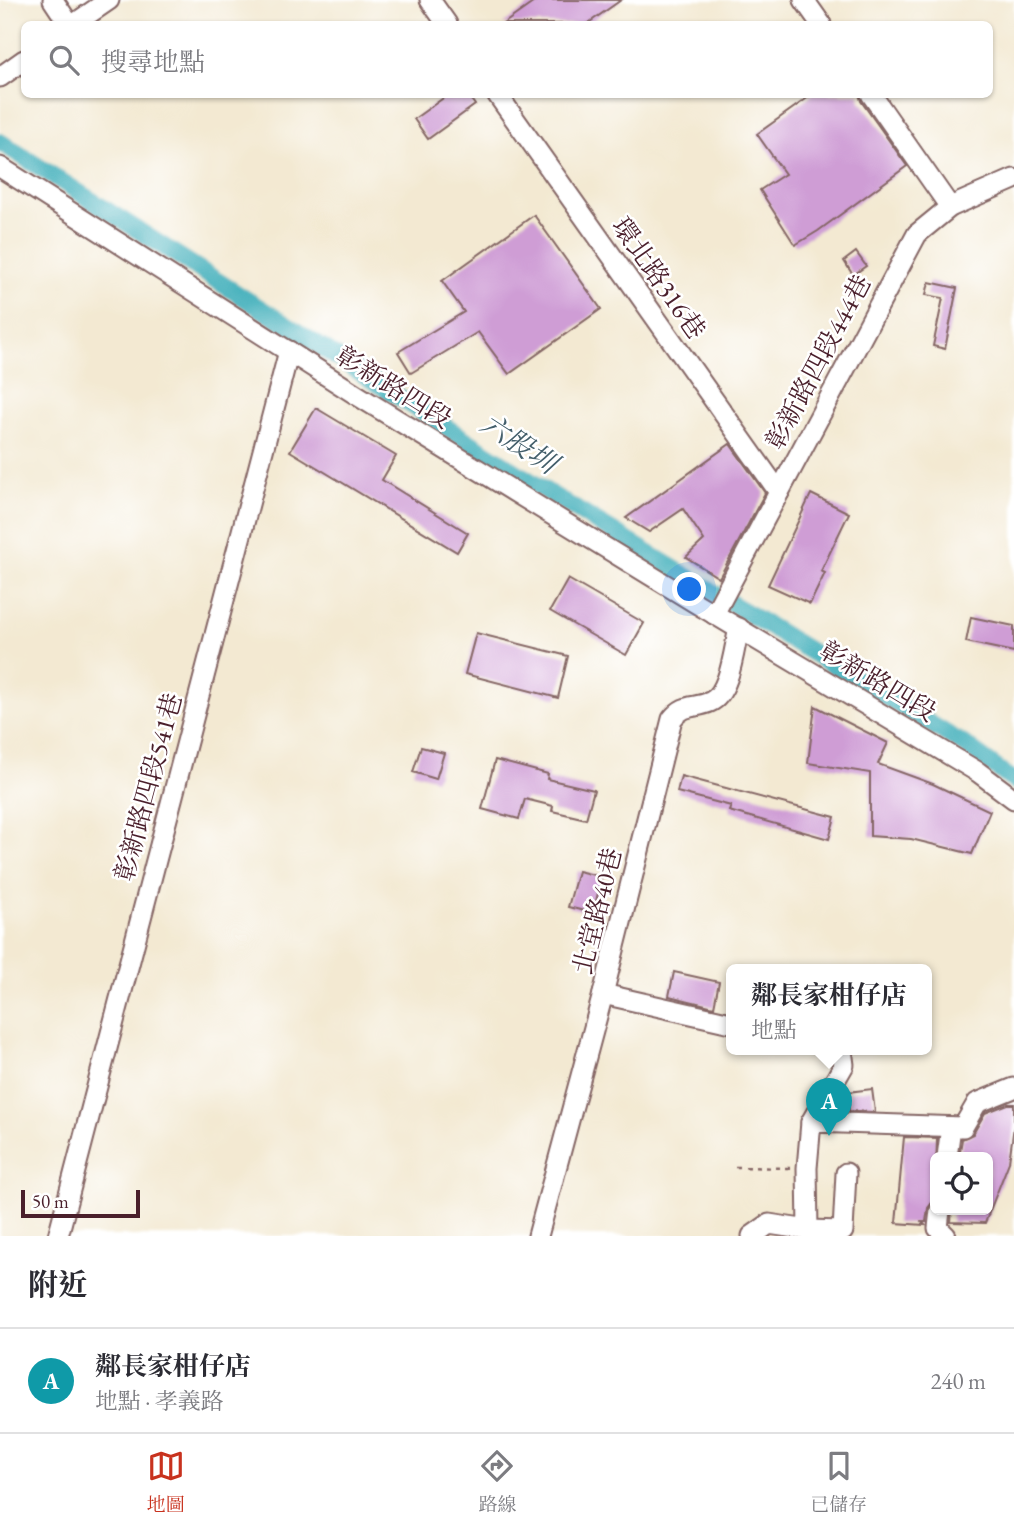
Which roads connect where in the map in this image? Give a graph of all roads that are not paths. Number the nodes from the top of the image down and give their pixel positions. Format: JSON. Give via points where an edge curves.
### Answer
{"nodes":[{"id":1,"x":52,"y":0,"type":"edge"},
{"id":2,"x":109,"y":0,"type":"edge"},
{"id":3,"x":430,"y":0,"type":"edge"},
{"id":4,"x":804,"y":0,"type":"edge"},
{"id":5,"x":70,"y":21,"type":"edge"},
{"id":6,"x":77,"y":21,"type":"edge"},
{"id":7,"x":445,"y":21,"type":"edge"},
{"id":8,"x":819,"y":21,"type":"edge"},
{"id":9,"x":21,"y":62,"type":"edge"},
{"id":10,"x":0,"y":77,"type":"edge"},
{"id":11,"x":500,"y":98,"type":"edge"},
{"id":12,"x":874,"y":98,"type":"edge"},
{"id":13,"x":0,"y":167,"type":"edge"},
{"id":14,"x":1014,"y":179,"type":"edge"},
{"id":15,"x":950,"y":207,"type":"junction"},
{"id":16,"x":289,"y":351,"type":"junction"},
{"id":17,"x":779,"y":492,"type":"junction"},
{"id":18,"x":715,"y":614,"type":"junction"},
{"id":19,"x":739,"y":628,"type":"junction"},
{"id":20,"x":1014,"y":799,"type":"edge"},
{"id":21,"x":603,"y":994,"type":"junction"},
{"id":22,"x":726,"y":1022,"type":"edge"},
{"id":23,"x":843,"y":1055,"type":"edge"},
{"id":24,"x":1014,"y":1088,"type":"edge"},
{"id":25,"x":811,"y":1122,"type":"junction"},
{"id":26,"x":951,"y":1127,"type":"junction"},
{"id":27,"x":948,"y":1152,"type":"edge"},
{"id":28,"x":846,"y":1173,"type":"dead end"},
{"id":29,"x":939,"y":1215,"type":"edge"},
{"id":30,"x":808,"y":1230,"type":"junction"},
{"id":31,"x":58,"y":1236,"type":"edge"},
{"id":32,"x":538,"y":1236,"type":"edge"},
{"id":33,"x":752,"y":1236,"type":"edge"},
{"id":34,"x":946,"y":1236,"type":"edge"}],
"edges":[{"from":1,"to":5,"type":"street"},
{"from":2,"to":6,"type":"street"},
{"from":3,"to":7,"type":"street"},
{"from":4,"to":8,"type":"street"},
{"from":9,"to":10,"type":"street"},
{"from":11,"to":17,"type":"street","name":"環北路316巷"},
{"from":12,"to":15,"type":"street"},
{"from":13,"to":16,"type":"street","name":"彰新路四段"},
{"from":14,"to":15,"type":"street","name":"彰新路四段444巷"},
{"from":15,"to":17,"type":"street","name":"彰新路四段444巷","via":[[916,234]]},
{"from":16,"to":18,"type":"street","name":"彰新路四段"},
{"from":16,"to":31,"type":"street","name":"彰新路四段541巷"},
{"from":17,"to":18,"type":"street","name":"彰新路四段444巷"},
{"from":18,"to":19,"type":"street","name":"彰新路四段"},
{"from":19,"to":20,"type":"street","name":"彰新路四段","via":[[978,772]]},
{"from":19,"to":21,"type":"street","name":"北堂路40巷","via":[[720,695],[710,702],[680,708],[671,719]]},
{"from":21,"to":22,"type":"street"},
{"from":21,"to":32,"type":"street","name":"北堂路40巷"},
{"from":23,"to":25,"type":"street","via":[[844,1065]]},
{"from":24,"to":26,"type":"street","via":[[976,1103],[963,1128]]},
{"from":25,"to":26,"type":"street"},
{"from":25,"to":30,"type":"street"},
{"from":26,"to":27,"type":"street"},
{"from":28,"to":30,"type":"street","via":[[844,1231]]},
{"from":29,"to":34,"type":"street","via":[[938,1228]]},
{"from":30,"to":33,"type":"street","via":[[769,1224]]}]}
